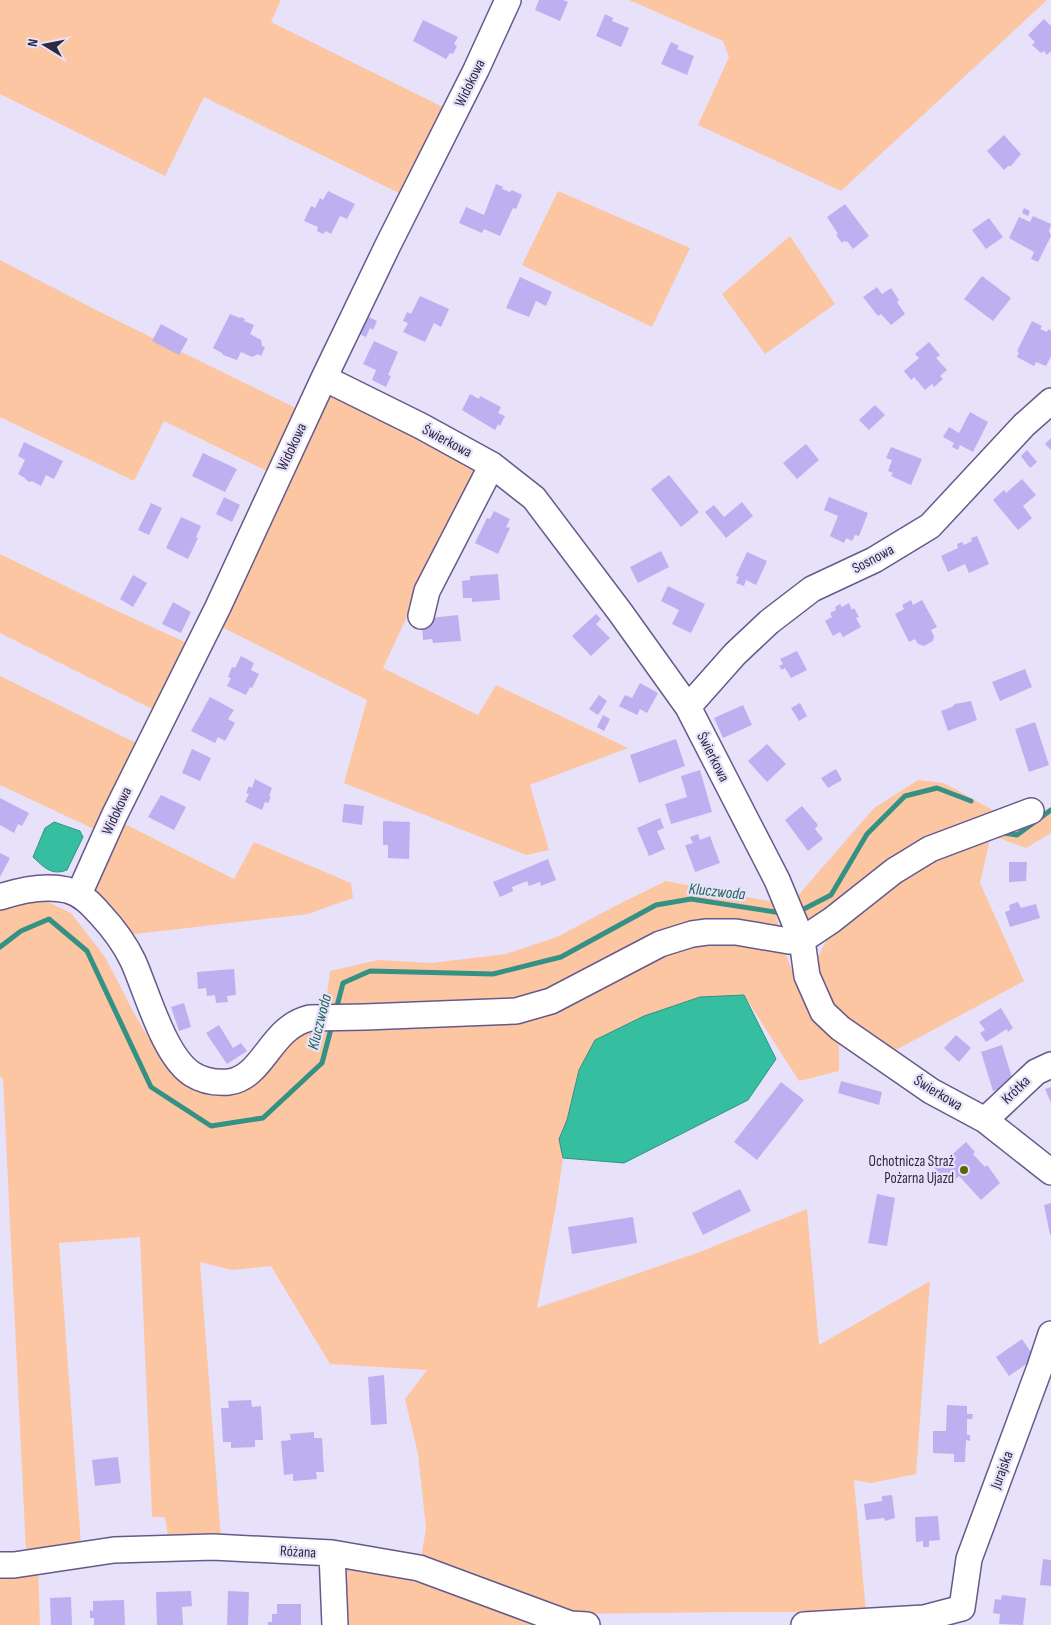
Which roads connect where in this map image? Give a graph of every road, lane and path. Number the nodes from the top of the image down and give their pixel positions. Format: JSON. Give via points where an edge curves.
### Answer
{"nodes":[{"id":1,"x":508,"y":0,"type":"edge"},
{"id":2,"x":324,"y":378,"type":"junction"},
{"id":3,"x":1051,"y":401,"type":"edge"},
{"id":4,"x":492,"y":465,"type":"junction"},
{"id":5,"x":421,"y":616,"type":"dead end"},
{"id":6,"x":688,"y":707,"type":"junction"},
{"id":7,"x":1031,"y":811,"type":"dead end"},
{"id":8,"x":79,"y":894,"type":"junction"},
{"id":9,"x":0,"y":897,"type":"edge"},
{"id":10,"x":802,"y":940,"type":"junction"},
{"id":11,"x":1051,"y":1065,"type":"edge"},
{"id":12,"x":985,"y":1120,"type":"junction"},
{"id":13,"x":1051,"y":1172,"type":"edge"},
{"id":14,"x":1051,"y":1334,"type":"edge"},
{"id":15,"x":332,"y":1553,"type":"junction"},
{"id":16,"x":0,"y":1565,"type":"edge"},
{"id":17,"x":966,"y":1616,"type":"edge"},
{"id":18,"x":335,"y":1625,"type":"edge"},
{"id":19,"x":587,"y":1625,"type":"edge"},
{"id":20,"x":804,"y":1625,"type":"edge"}],
"edges":[{"from":1,"to":2,"type":"street","name":"Widokowa"},
{"from":2,"to":4,"type":"street","name":"Świerkowa"},
{"from":2,"to":8,"type":"street","name":"Widokowa"},
{"from":3,"to":6,"type":"street","name":"Sosnowa","via":[[1024,425],[930,526],[874,560],[812,589],[769,622],[735,654]]},
{"from":4,"to":5,"type":"street","via":[[427,591]]},
{"from":4,"to":6,"type":"street","name":"Świerkowa","via":[[534,498]]},
{"from":6,"to":10,"type":"street","name":"Świerkowa","via":[[764,853]]},
{"from":7,"to":10,"type":"street","via":[[930,849],[894,871]]},
{"from":8,"to":9,"type":"street","via":[[50,888]]},
{"from":8,"to":10,"type":"street","via":[[121,940],[154,1017],[177,1060],[192,1074],[211,1081],[230,1082],[249,1073],[282,1032],[302,1020],[497,1012],[534,1007],[660,944],[692,934],[736,932],[789,941]]},
{"from":10,"to":12,"type":"street","name":"Świerkowa","via":[[806,976],[823,1012],[840,1028],[931,1091]]},
{"from":11,"to":12,"type":"street","name":"Krótka","via":[[1036,1072]]},
{"from":12,"to":13,"type":"street","name":"Świerkowa"},
{"from":14,"to":17,"type":"street","name":"Jurajska","via":[[969,1560]]},
{"from":15,"to":16,"type":"street","name":"Różana","via":[[213,1547],[114,1550]]},
{"from":15,"to":18,"type":"street"},
{"from":15,"to":19,"type":"street","name":"Różana","via":[[419,1568],[570,1624]]},
{"from":17,"to":20,"type":"street"}]}
